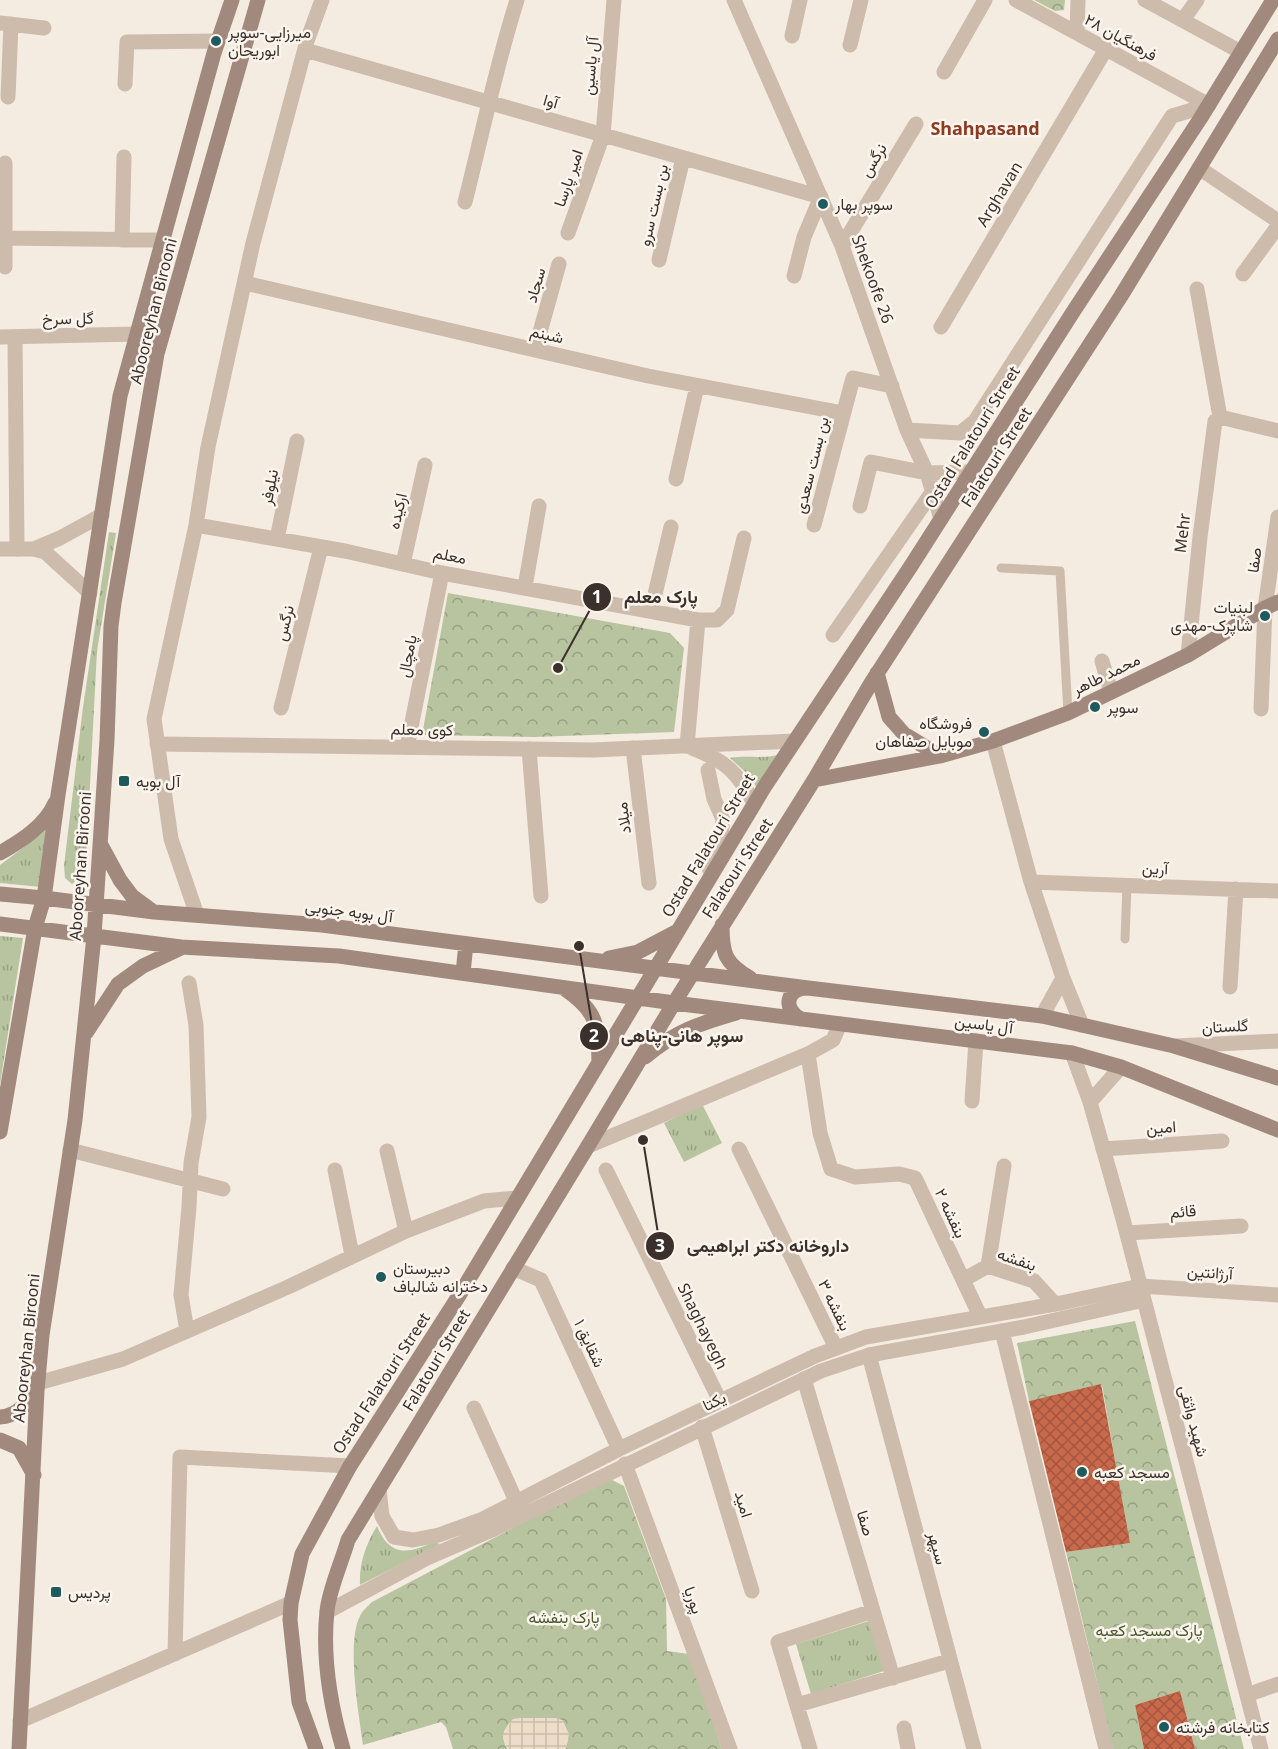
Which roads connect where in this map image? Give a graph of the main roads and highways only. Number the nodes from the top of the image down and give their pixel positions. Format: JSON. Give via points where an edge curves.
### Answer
{"nodes":[{"id":1,"x":231,"y":0,"type":"edge"},
{"id":2,"x":258,"y":0,"type":"edge"},
{"id":3,"x":1273,"y":0,"type":"edge"},
{"id":4,"x":1278,"y":39,"type":"edge"},
{"id":5,"x":1161,"y":179,"type":"junction"},
{"id":6,"x":1183,"y":195,"type":"junction"},
{"id":7,"x":1271,"y":605,"type":"edge"},
{"id":8,"x":877,"y":673,"type":"junction"},
{"id":9,"x":940,"y":756,"type":"junction"},
{"id":10,"x":814,"y":780,"type":"junction"},
{"id":11,"x":58,"y":795,"type":"junction"},
{"id":12,"x":100,"y":844,"type":"junction"},
{"id":13,"x":0,"y":854,"type":"edge"},
{"id":14,"x":0,"y":894,"type":"edge"},
{"id":15,"x":44,"y":898,"type":"junction"},
{"id":16,"x":96,"y":905,"type":"junction"},
{"id":17,"x":154,"y":912,"type":"junction"},
{"id":18,"x":0,"y":924,"type":"edge"},
{"id":19,"x":722,"y":925,"type":"junction"},
{"id":20,"x":36,"y":928,"type":"junction"},
{"id":21,"x":678,"y":930,"type":"junction"},
{"id":22,"x":94,"y":936,"type":"junction"},
{"id":23,"x":466,"y":944,"type":"junction"},
{"id":24,"x":182,"y":947,"type":"junction"},
{"id":25,"x":595,"y":960,"type":"junction"},
{"id":26,"x":655,"y":968,"type":"junction"},
{"id":27,"x":463,"y":973,"type":"junction"},
{"id":28,"x":692,"y":973,"type":"junction"},
{"id":29,"x":755,"y":981,"type":"junction"},
{"id":30,"x":562,"y":987,"type":"junction"},
{"id":31,"x":808,"y":988,"type":"junction"},
{"id":32,"x":638,"y":998,"type":"junction"},
{"id":33,"x":674,"y":1003,"type":"junction"},
{"id":34,"x":744,"y":1011,"type":"junction"},
{"id":35,"x":801,"y":1019,"type":"junction"},
{"id":36,"x":83,"y":1038,"type":"junction"},
{"id":37,"x":599,"y":1062,"type":"junction"},
{"id":38,"x":636,"y":1065,"type":"junction"},
{"id":39,"x":1278,"y":1078,"type":"edge"},
{"id":40,"x":1278,"y":1130,"type":"edge"},
{"id":41,"x":0,"y":1132,"type":"edge"},
{"id":42,"x":38,"y":1387,"type":"junction"},
{"id":43,"x":0,"y":1417,"type":"edge"},
{"id":44,"x":0,"y":1440,"type":"edge"},
{"id":45,"x":34,"y":1475,"type":"junction"},
{"id":46,"x":19,"y":1749,"type":"edge"},
{"id":47,"x":316,"y":1749,"type":"edge"},
{"id":48,"x":343,"y":1749,"type":"edge"}],
"edges":[{"from":1,"to":11,"type":"main road","name":"Abooreyhan Birooni","via":[[120,396]]},
{"from":2,"to":12,"type":"main road","name":"Abooreyhan Birooni","via":[[157,354],[111,626]]},
{"from":3,"to":5,"type":"main road","name":"Ostad Falatouri Street"},
{"from":4,"to":6,"type":"main road","name":"Falatouri Street"},
{"from":5,"to":6,"type":"main road"},
{"from":5,"to":21,"type":"main road","name":"Ostad Falatouri Street","via":[[754,803]]},
{"from":6,"to":8,"type":"main road","name":"Falatouri Street"},
{"from":7,"to":9,"type":"main road","name":"محمد طاهر","via":[[1188,655],[1068,712],[993,741]]},
{"from":8,"to":9,"type":"main road","via":[[889,717],[904,734]]},
{"from":8,"to":10,"type":"main road","name":"Falatouri Street"},
{"from":9,"to":10,"type":"main road","name":"محمد طاهر"},
{"from":10,"to":19,"type":"main road","name":"Falatouri Street"},
{"from":11,"to":13,"type":"main road","via":[[50,813],[23,840]]},
{"from":11,"to":15,"type":"main road","name":"Abooreyhan Birooni"},
{"from":12,"to":16,"type":"main road","name":"Abooreyhan Birooni"},
{"from":12,"to":17,"type":"main road","via":[[132,896]]},
{"from":14,"to":15,"type":"main road","name":"آل بویه جنوبی"},
{"from":15,"to":16,"type":"main road","name":"آل بویه جنوبی"},
{"from":15,"to":20,"type":"main road","name":"Abooreyhan Birooni"},
{"from":16,"to":17,"type":"main road","name":"آل بویه جنوبی"},
{"from":16,"to":22,"type":"main road","name":"Abooreyhan Birooni"},
{"from":17,"to":23,"type":"main road","name":"آل بویه جنوبی","via":[[322,925]]},
{"from":18,"to":20,"type":"main road"},
{"from":19,"to":28,"type":"main road","name":"Falatouri Street"},
{"from":19,"to":29,"type":"main road","via":[[722,948],[727,961]]},
{"from":20,"to":22,"type":"main road"},
{"from":20,"to":41,"type":"main road","name":"Abooreyhan Birooni"},
{"from":21,"to":25,"type":"main road","via":[[638,952]]},
{"from":21,"to":26,"type":"main road","name":"Ostad Falatouri Street"},
{"from":22,"to":24,"type":"main road"},
{"from":22,"to":36,"type":"main road","name":"Abooreyhan Birooni"},
{"from":23,"to":25,"type":"main road","name":"آل بویه جنوبی"},
{"from":23,"to":27,"type":"main road"},
{"from":24,"to":27,"type":"main road","via":[[339,956]]},
{"from":24,"to":36,"type":"main road","via":[[142,966],[118,984]]},
{"from":25,"to":26,"type":"main road","name":"آل بویه جنوبی"},
{"from":26,"to":28,"type":"main road","name":"آل بویه جنوبی"},
{"from":26,"to":32,"type":"main road","name":"Ostad Falatouri Street"},
{"from":27,"to":30,"type":"main road"},
{"from":28,"to":29,"type":"main road","name":"آل یاسین"},
{"from":28,"to":33,"type":"main road","name":"Falatouri Street"},
{"from":29,"to":31,"type":"main road","name":"آل یاسین"},
{"from":30,"to":32,"type":"main road"},
{"from":30,"to":37,"type":"main road","via":[[580,999],[592,1014],[598,1034]]},
{"from":31,"to":35,"type":"main road","via":[[800,988],[789,1000],[789,1008]]},
{"from":31,"to":39,"type":"main road","name":"آل یاسین","via":[[1042,1016],[1174,1046]]},
{"from":32,"to":33,"type":"main road"},
{"from":32,"to":37,"type":"main road","name":"Ostad Falatouri Street"},
{"from":33,"to":34,"type":"main road","name":"آل یاسین"},
{"from":33,"to":38,"type":"main road","name":"Falatouri Street"},
{"from":34,"to":35,"type":"main road","name":"آل یاسین"},
{"from":34,"to":38,"type":"main road","via":[[686,1029]]},
{"from":35,"to":40,"type":"main road","name":"آل یاسین","via":[[1071,1053],[1121,1067]]},
{"from":36,"to":42,"type":"main road","name":"Abooreyhan Birooni"},
{"from":37,"to":47,"type":"main road","name":"Ostad Falatouri Street","via":[[460,1294],[350,1466],[302,1554],[290,1620],[299,1702]]},
{"from":38,"to":48,"type":"main road","name":"Falatouri Street","via":[[348,1540],[327,1612],[326,1672]]},
{"from":42,"to":43,"type":"main road","via":[[25,1405],[10,1416]]},
{"from":42,"to":45,"type":"main road","name":"Abooreyhan Birooni"},
{"from":44,"to":45,"type":"main road","via":[[19,1448]]},
{"from":45,"to":46,"type":"main road","name":"Abooreyhan Birooni"}]}
